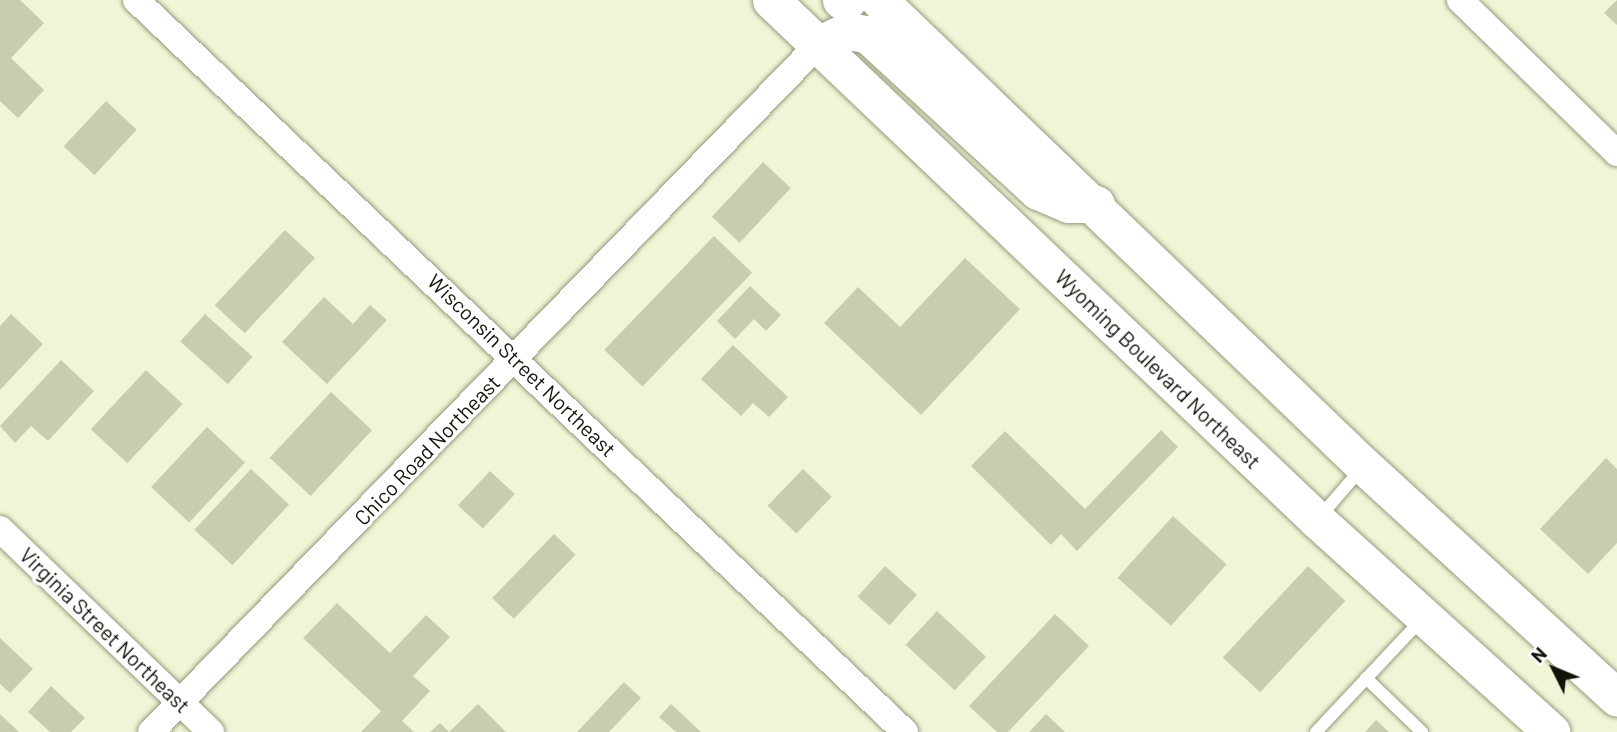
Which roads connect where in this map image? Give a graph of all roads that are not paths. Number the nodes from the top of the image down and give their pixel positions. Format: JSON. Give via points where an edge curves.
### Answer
{"nodes":[{"id":1,"x":136,"y":0,"type":"edge"},
{"id":2,"x":771,"y":0,"type":"edge"},
{"id":3,"x":841,"y":0,"type":"edge"},
{"id":4,"x":848,"y":0,"type":"edge"},
{"id":5,"x":879,"y":0,"type":"edge"},
{"id":6,"x":1460,"y":0,"type":"edge"},
{"id":7,"x":818,"y":45,"type":"junction"},
{"id":8,"x":1617,"y":153,"type":"edge"},
{"id":9,"x":1096,"y":204,"type":"junction"},
{"id":10,"x":516,"y":359,"type":"junction"},
{"id":11,"x":1364,"y":466,"type":"junction"},
{"id":12,"x":1317,"y":520,"type":"junction"},
{"id":13,"x":0,"y":529,"type":"edge"},
{"id":14,"x":1425,"y":617,"type":"junction"},
{"id":15,"x":1366,"y":678,"type":"junction"},
{"id":16,"x":1617,"y":698,"type":"edge"},
{"id":17,"x":180,"y":702,"type":"junction"},
{"id":18,"x":1417,"y":730,"type":"edge"},
{"id":19,"x":151,"y":732,"type":"edge"},
{"id":20,"x":211,"y":732,"type":"edge"},
{"id":21,"x":905,"y":732,"type":"edge"},
{"id":22,"x":1316,"y":732,"type":"edge"},
{"id":23,"x":1552,"y":732,"type":"edge"}],
"edges":[{"from":1,"to":10,"type":"street","name":"Wisconsin Street Northeast"},
{"from":2,"to":7,"type":"main road","name":"Wyoming Boulevard Northeast"},
{"from":3,"to":4,"type":"main road"},
{"from":5,"to":9,"type":"main road"},
{"from":6,"to":8,"type":"street"},
{"from":7,"to":9,"type":"main road","via":[[847,31],[867,34],[1038,191],[1068,204]]},
{"from":7,"to":10,"type":"street","name":"Chico Road Northeast"},
{"from":7,"to":12,"type":"main road","name":"Wyoming Boulevard Northeast"},
{"from":9,"to":11,"type":"main road"},
{"from":10,"to":17,"type":"street","name":"Chico Road Northeast"},
{"from":10,"to":21,"type":"street","name":"Wisconsin Street Northeast"},
{"from":11,"to":12,"type":"lane"},
{"from":11,"to":16,"type":"main road"},
{"from":12,"to":14,"type":"main road","name":"Wyoming Boulevard Northeast"},
{"from":13,"to":17,"type":"street","name":"Virginia Street Northeast"},
{"from":14,"to":15,"type":"lane"},
{"from":14,"to":23,"type":"main road","name":"Wyoming Boulevard Northeast"},
{"from":15,"to":18,"type":"lane"},
{"from":15,"to":22,"type":"lane"},
{"from":17,"to":19,"type":"street","name":"Chico Road Northeast"},
{"from":17,"to":20,"type":"street","name":"Virginia Street Northeast"}]}
